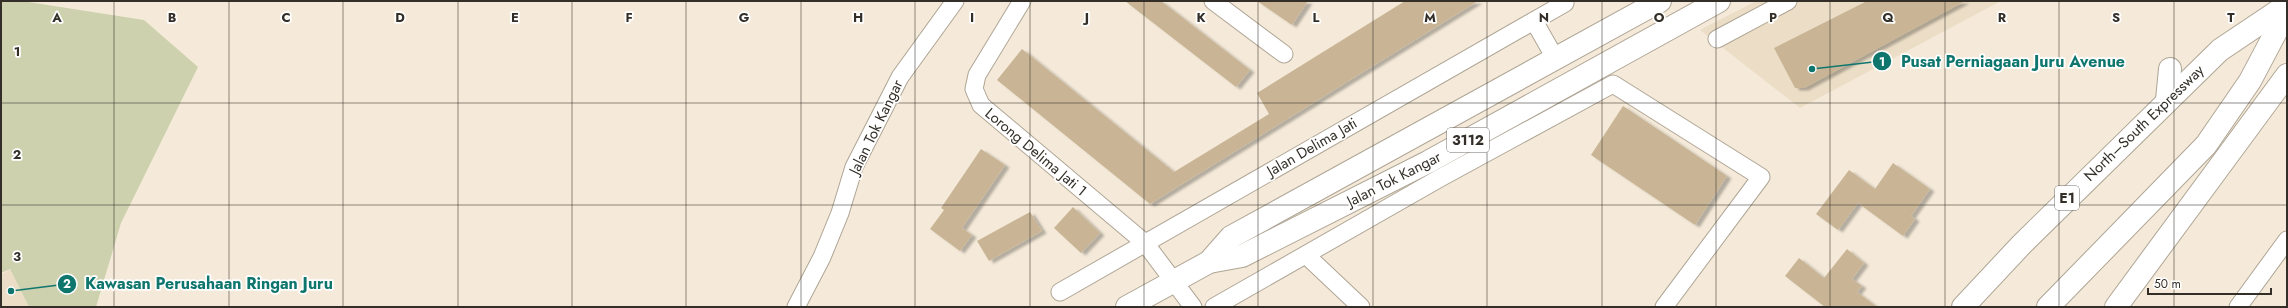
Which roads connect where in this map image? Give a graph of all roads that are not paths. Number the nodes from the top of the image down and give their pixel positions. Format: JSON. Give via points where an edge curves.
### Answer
{"nodes":[{"id":1,"x":955,"y":1,"type":"edge"},
{"id":2,"x":1022,"y":1,"type":"edge"},
{"id":3,"x":1213,"y":1,"type":"edge"},
{"id":4,"x":1660,"y":1,"type":"edge"},
{"id":5,"x":1719,"y":1,"type":"edge"},
{"id":6,"x":1788,"y":1,"type":"edge"},
{"id":7,"x":1565,"y":3,"type":"dead end"},
{"id":8,"x":2287,"y":5,"type":"edge"},
{"id":9,"x":2287,"y":11,"type":"edge"},
{"id":10,"x":1534,"y":21,"type":"junction"},
{"id":11,"x":1717,"y":39,"type":"dead end"},
{"id":12,"x":1284,"y":54,"type":"dead end"},
{"id":13,"x":1555,"y":58,"type":"junction"},
{"id":14,"x":2170,"y":69,"type":"dead end"},
{"id":15,"x":2287,"y":75,"type":"edge"},
{"id":16,"x":2167,"y":100,"type":"junction"},
{"id":17,"x":1434,"y":170,"type":"junction"},
{"id":18,"x":2287,"y":240,"type":"edge"},
{"id":19,"x":1145,"y":243,"type":"junction"},
{"id":20,"x":1306,"y":255,"type":"junction"},
{"id":21,"x":1209,"y":262,"type":"junction"},
{"id":22,"x":1174,"y":282,"type":"junction"},
{"id":23,"x":1060,"y":292,"type":"dead end"},
{"id":24,"x":796,"y":307,"type":"edge"},
{"id":25,"x":1127,"y":307,"type":"edge"},
{"id":26,"x":1193,"y":307,"type":"edge"},
{"id":27,"x":1214,"y":307,"type":"edge"},
{"id":28,"x":1361,"y":307,"type":"edge"},
{"id":29,"x":1664,"y":307,"type":"edge"},
{"id":30,"x":1963,"y":307,"type":"edge"},
{"id":31,"x":2048,"y":307,"type":"edge"},
{"id":32,"x":2116,"y":307,"type":"edge"},
{"id":33,"x":2238,"y":307,"type":"edge"}],
"edges":[{"from":1,"to":24,"type":"street","name":"Jalan Tok Kangar","via":[[900,77],[854,167],[825,249]]},
{"from":2,"to":19,"type":"street","name":"Lorong Delima Jati 1","via":[[977,75],[974,90],[981,105]]},
{"from":3,"to":12,"type":"street"},
{"from":4,"to":13,"type":"main road","name":"Jalan Tok Kangar","number":"3112"},
{"from":5,"to":17,"type":"main road","name":"Jalan Tok Kangar","number":"3112"},
{"from":6,"to":11,"type":"street"},
{"from":7,"to":10,"type":"street","name":"Jalan Delima Jati"},
{"from":8,"to":16,"type":"main road","name":"North–South Expressway","number":"E1","via":[[2220,50]]},
{"from":9,"to":31,"type":"main road","via":[[2250,81],[2206,145]]},
{"from":10,"to":13,"type":"street"},
{"from":10,"to":19,"type":"street","name":"Jalan Delima Jati"},
{"from":13,"to":21,"type":"main road","name":"Jalan Tok Kangar","number":"3112","via":[[1231,237]]},
{"from":14,"to":16,"type":"main road"},
{"from":15,"to":32,"type":"main road"},
{"from":16,"to":30,"type":"main road","name":"North–South Expressway","number":"E1","via":[[2022,244]]},
{"from":17,"to":20,"type":"street"},
{"from":17,"to":21,"type":"main road","name":"Jalan Tok Kangar","number":"3112","via":[[1242,256]]},
{"from":17,"to":29,"type":"street","via":[[1613,84],[1761,177]]},
{"from":18,"to":33,"type":"street"},
{"from":19,"to":22,"type":"street","name":"Lorong Delima Jati 1"},
{"from":19,"to":23,"type":"street","name":"Jalan Delima Jati"},
{"from":20,"to":27,"type":"street"},
{"from":20,"to":28,"type":"street"},
{"from":21,"to":22,"type":"main road","name":"Jalan Tok Kangar","number":"3112"},
{"from":22,"to":25,"type":"main road","name":"Jalan Tok Kangar","number":"3112"},
{"from":22,"to":26,"type":"street","name":"Lorong Delima Jati 1"}]}
